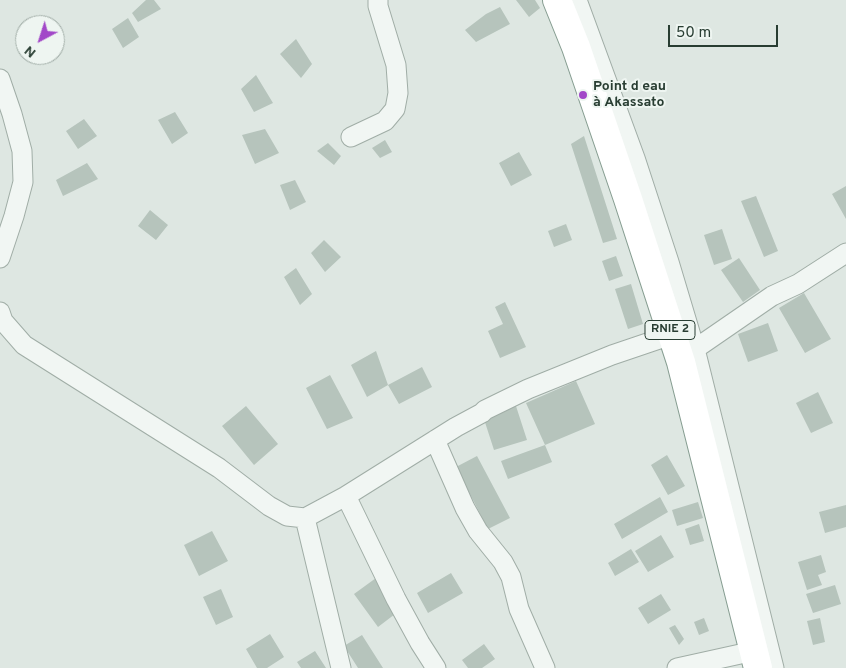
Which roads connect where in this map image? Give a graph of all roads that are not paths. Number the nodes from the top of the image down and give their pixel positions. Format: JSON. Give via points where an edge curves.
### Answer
{"nodes":[{"id":1,"x":378,"y":0,"type":"edge"},
{"id":2,"x":557,"y":0,"type":"edge"},
{"id":3,"x":577,"y":0,"type":"edge"},
{"id":4,"x":0,"y":79,"type":"edge"},
{"id":5,"x":351,"y":137,"type":"dead end"},
{"id":6,"x":846,"y":253,"type":"edge"},
{"id":7,"x":0,"y":258,"type":"edge"},
{"id":8,"x":0,"y":312,"type":"edge"},
{"id":9,"x":671,"y":336,"type":"junction"},
{"id":10,"x":688,"y":356,"type":"junction"},
{"id":11,"x":435,"y":440,"type":"junction"},
{"id":12,"x":346,"y":496,"type":"junction"},
{"id":13,"x":305,"y":518,"type":"junction"},
{"id":14,"x":762,"y":662,"type":"edge"},
{"id":15,"x":341,"y":668,"type":"edge"},
{"id":16,"x":436,"y":668,"type":"edge"},
{"id":17,"x":545,"y":668,"type":"edge"},
{"id":18,"x":677,"y":668,"type":"edge"}],
"edges":[{"from":1,"to":5,"type":"street","via":[[396,65],[398,93],[395,109],[385,121]]},
{"from":2,"to":9,"type":"highway","name":"RNIE 2","number":"RNIE 2","via":[[625,190]]},
{"from":3,"to":10,"type":"street","via":[[669,262]]},
{"from":4,"to":7,"type":"street","via":[[22,151],[23,182]]},
{"from":6,"to":10,"type":"street","via":[[798,284],[772,296]]},
{"from":8,"to":13,"type":"street","via":[[3,321],[24,345],[219,468],[269,506],[287,516]]},
{"from":9,"to":10,"type":"highway","name":"RNIE 2","number":"RNIE 2"},
{"from":9,"to":11,"type":"street","via":[[612,355],[528,389]]},
{"from":10,"to":14,"type":"highway","name":"RNIE 2","number":"RNIE 2"},
{"from":11,"to":12,"type":"street"},
{"from":11,"to":17,"type":"street","via":[[478,531],[511,577],[519,609]]},
{"from":12,"to":13,"type":"street"},
{"from":12,"to":16,"type":"street","via":[[396,599]]},
{"from":13,"to":15,"type":"street"},
{"from":14,"to":18,"type":"street"}]}
